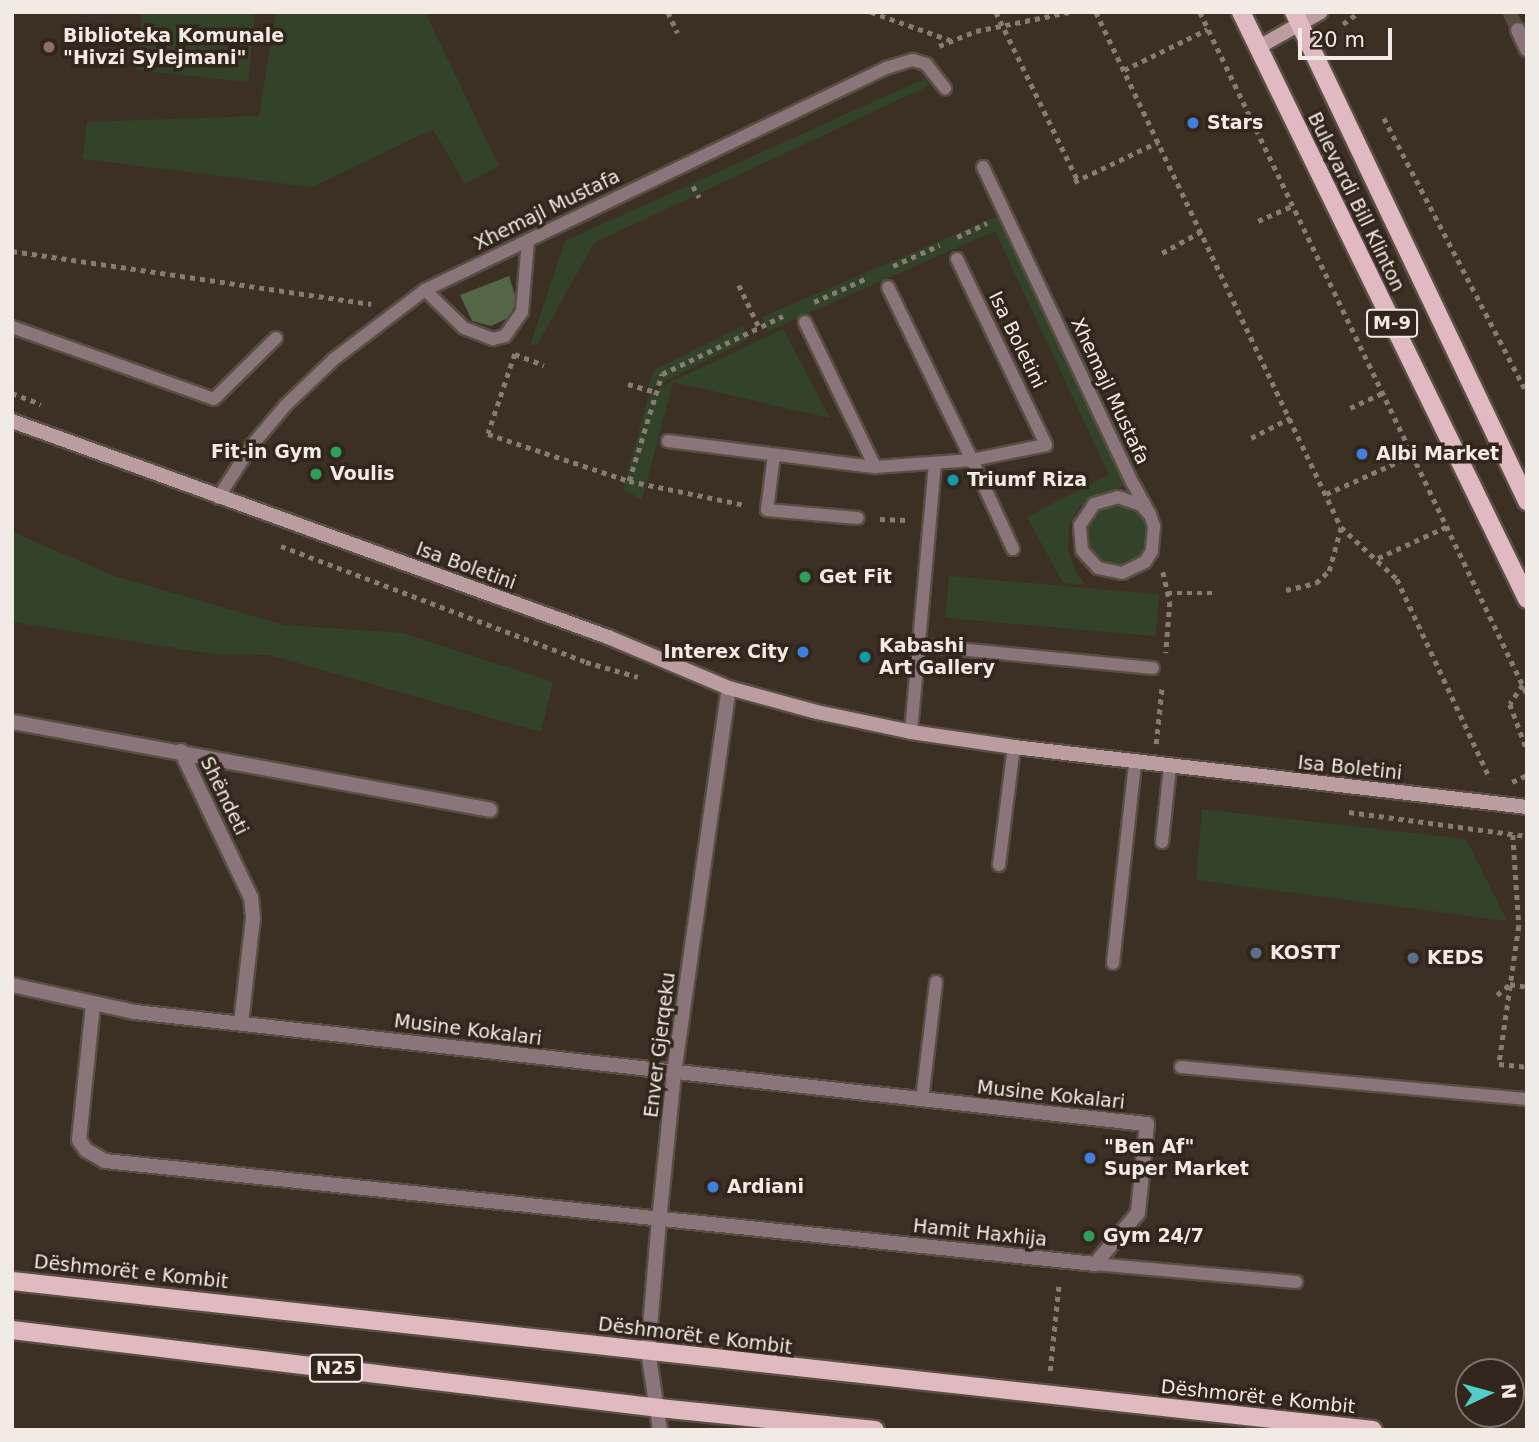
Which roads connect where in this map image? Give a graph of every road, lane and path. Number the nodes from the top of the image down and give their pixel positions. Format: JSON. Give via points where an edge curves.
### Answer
{"nodes":[{"id":1,"x":668,"y":12,"type":"edge"},
{"id":2,"x":871,"y":12,"type":"edge"},
{"id":3,"x":996,"y":12,"type":"edge"},
{"id":4,"x":1069,"y":12,"type":"edge"},
{"id":5,"x":1096,"y":12,"type":"edge"},
{"id":6,"x":1200,"y":12,"type":"edge"},
{"id":7,"x":1241,"y":12,"type":"edge"},
{"id":8,"x":1321,"y":12,"type":"edge"},
{"id":9,"x":1359,"y":12,"type":"edge"},
{"id":10,"x":1297,"y":18,"type":"edge"},
{"id":11,"x":1343,"y":24,"type":"dead end"},
{"id":12,"x":1003,"y":26,"type":"junction"},
{"id":13,"x":1208,"y":29,"type":"junction"},
{"id":14,"x":1518,"y":30,"type":"tunnel mouth"},
{"id":15,"x":678,"y":33,"type":"dead end"},
{"id":16,"x":950,"y":40,"type":"junction"},
{"id":17,"x":1257,"y":48,"type":"junction"},
{"id":18,"x":1527,"y":49,"type":"edge"},
{"id":19,"x":913,"y":60,"type":"junction"},
{"id":20,"x":1124,"y":70,"type":"junction"},
{"id":21,"x":945,"y":88,"type":"dead end"},
{"id":22,"x":1384,"y":118,"type":"dead end"},
{"id":23,"x":1158,"y":142,"type":"junction"},
{"id":24,"x":983,"y":167,"type":"dead end"},
{"id":25,"x":1294,"y":205,"type":"junction"},
{"id":26,"x":1198,"y":207,"type":"dead end"},
{"id":27,"x":1192,"y":210,"type":"junction"},
{"id":28,"x":1006,"y":215,"type":"junction"},
{"id":29,"x":1258,"y":220,"type":"dead end"},
{"id":30,"x":1202,"y":231,"type":"junction"},
{"id":31,"x":528,"y":240,"type":"junction"},
{"id":32,"x":12,"y":251,"type":"edge"},
{"id":33,"x":1162,"y":253,"type":"dead end"},
{"id":34,"x":957,"y":259,"type":"dead end"},
{"id":35,"x":739,"y":285,"type":"dead end"},
{"id":36,"x":888,"y":286,"type":"dead end"},
{"id":37,"x":425,"y":290,"type":"junction"},
{"id":38,"x":808,"y":304,"type":"dead end"},
{"id":39,"x":396,"y":308,"type":"junction"},
{"id":40,"x":796,"y":310,"type":"dead end"},
{"id":41,"x":805,"y":322,"type":"dead end"},
{"id":42,"x":12,"y":327,"type":"edge"},
{"id":43,"x":759,"y":327,"type":"junction"},
{"id":44,"x":276,"y":338,"type":"dead end"},
{"id":45,"x":515,"y":354,"type":"dead end"},
{"id":46,"x":628,"y":384,"type":"dead end"},
{"id":47,"x":656,"y":392,"type":"junction"},
{"id":48,"x":12,"y":393,"type":"edge"},
{"id":49,"x":1384,"y":393,"type":"junction"},
{"id":50,"x":1527,"y":393,"type":"edge"},
{"id":51,"x":51,"y":408,"type":"dead end"},
{"id":52,"x":1350,"y":408,"type":"dead end"},
{"id":53,"x":1290,"y":418,"type":"junction"},
{"id":54,"x":12,"y":421,"type":"edge"},
{"id":55,"x":1303,"y":430,"type":"dead end"},
{"id":56,"x":1297,"y":433,"type":"junction"},
{"id":57,"x":1251,"y":438,"type":"dead end"},
{"id":58,"x":668,"y":441,"type":"dead end"},
{"id":59,"x":1414,"y":454,"type":"junction"},
{"id":60,"x":774,"y":455,"type":"junction"},
{"id":61,"x":972,"y":460,"type":"junction"},
{"id":62,"x":935,"y":465,"type":"junction"},
{"id":63,"x":875,"y":467,"type":"junction"},
{"id":64,"x":629,"y":481,"type":"junction"},
{"id":65,"x":1326,"y":494,"type":"junction"},
{"id":66,"x":218,"y":498,"type":"junction"},
{"id":67,"x":1527,"y":501,"type":"edge"},
{"id":68,"x":766,"y":510,"type":"junction"},
{"id":69,"x":1150,"y":515,"type":"junction"},
{"id":70,"x":858,"y":518,"type":"joint"},
{"id":71,"x":908,"y":520,"type":"dead end"},
{"id":72,"x":1341,"y":527,"type":"junction"},
{"id":73,"x":1448,"y":527,"type":"junction"},
{"id":74,"x":1013,"y":549,"type":"dead end"},
{"id":75,"x":1378,"y":558,"type":"junction"},
{"id":76,"x":1286,"y":590,"type":"dead end"},
{"id":77,"x":1167,"y":593,"type":"dead end"},
{"id":78,"x":1217,"y":593,"type":"dead end"},
{"id":79,"x":1527,"y":598,"type":"edge"},
{"id":80,"x":1170,"y":602,"type":"dead end"},
{"id":81,"x":1167,"y":638,"type":"dead end"},
{"id":82,"x":918,"y":645,"type":"junction"},
{"id":83,"x":1153,"y":668,"type":"dead end"},
{"id":84,"x":1523,"y":685,"type":"junction"},
{"id":85,"x":1162,"y":687,"type":"dead end"},
{"id":86,"x":729,"y":688,"type":"junction"},
{"id":87,"x":1527,"y":694,"type":"edge"},
{"id":88,"x":12,"y":722,"type":"edge"},
{"id":89,"x":911,"y":732,"type":"junction"},
{"id":90,"x":1014,"y":747,"type":"junction"},
{"id":91,"x":1142,"y":748,"type":"dead end"},
{"id":92,"x":1156,"y":749,"type":"junction"},
{"id":93,"x":1527,"y":750,"type":"edge"},
{"id":94,"x":181,"y":751,"type":"junction"},
{"id":95,"x":1169,"y":751,"type":"dead end"},
{"id":96,"x":1135,"y":763,"type":"junction"},
{"id":97,"x":1170,"y":767,"type":"junction"},
{"id":98,"x":1527,"y":775,"type":"edge"},
{"id":99,"x":1475,"y":777,"type":"dead end"},
{"id":100,"x":1489,"y":778,"type":"junction"},
{"id":101,"x":1527,"y":807,"type":"edge"},
{"id":102,"x":489,"y":810,"type":"dead end"},
{"id":103,"x":1513,"y":835,"type":"dead end"},
{"id":104,"x":1162,"y":842,"type":"dead end"},
{"id":105,"x":999,"y":864,"type":"dead end"},
{"id":106,"x":1519,"y":926,"type":"junction"},
{"id":107,"x":1527,"y":927,"type":"edge"},
{"id":108,"x":1113,"y":962,"type":"dead end"},
{"id":109,"x":936,"y":982,"type":"dead end"},
{"id":110,"x":1510,"y":984,"type":"junction"},
{"id":111,"x":12,"y":985,"type":"edge"},
{"id":112,"x":1527,"y":987,"type":"edge"},
{"id":113,"x":1497,"y":995,"type":"dead end"},
{"id":114,"x":93,"y":1005,"type":"junction"},
{"id":115,"x":241,"y":1023,"type":"junction"},
{"id":116,"x":1181,"y":1067,"type":"dead end"},
{"id":117,"x":1527,"y":1067,"type":"edge"},
{"id":118,"x":674,"y":1073,"type":"junction"},
{"id":119,"x":922,"y":1100,"type":"junction"},
{"id":120,"x":1527,"y":1100,"type":"edge"},
{"id":121,"x":659,"y":1221,"type":"junction"},
{"id":122,"x":1062,"y":1260,"type":"junction"},
{"id":123,"x":1095,"y":1264,"type":"junction"},
{"id":124,"x":12,"y":1281,"type":"edge"},
{"id":125,"x":1297,"y":1282,"type":"dead end"},
{"id":126,"x":12,"y":1330,"type":"edge"},
{"id":127,"x":648,"y":1351,"type":"junction"},
{"id":128,"x":1044,"y":1396,"type":"junction"},
{"id":129,"x":659,"y":1408,"type":"junction"},
{"id":130,"x":660,"y":1429,"type":"edge"},
{"id":131,"x":875,"y":1430,"type":"edge"},
{"id":132,"x":1373,"y":1430,"type":"edge"}],
"edges":[{"from":1,"to":15,"type":"path"},
{"from":2,"to":16,"type":"path"},
{"from":3,"to":12,"type":"path"},
{"from":4,"to":12,"type":"path"},
{"from":5,"to":20,"type":"path"},
{"from":6,"to":13,"type":"path"},
{"from":7,"to":17,"type":"main road","name":"Bulevardi Bill Klinton","number":"M-9"},
{"from":8,"to":10,"type":"street"},
{"from":9,"to":11,"type":"path"},
{"from":10,"to":17,"type":"street"},
{"from":10,"to":67,"type":"main road","name":"Bulevardi Bill Klinton","number":"M-9"},
{"from":12,"to":16,"type":"path"},
{"from":12,"to":23,"type":"path","via":[[1076,181]]},
{"from":13,"to":20,"type":"path"},
{"from":13,"to":25,"type":"path"},
{"from":14,"to":18,"type":"street"},
{"from":16,"to":19,"type":"path"},
{"from":17,"to":79,"type":"main road","name":"Bulevardi Bill Klinton","number":"M-9"},
{"from":19,"to":21,"type":"lane","via":[[936,70]]},
{"from":19,"to":31,"type":"lane","name":"Xhemajl Mustafa","via":[[862,79]]},
{"from":20,"to":23,"type":"path"},
{"from":22,"to":50,"type":"path"},
{"from":23,"to":27,"type":"path"},
{"from":24,"to":28,"type":"lane","name":"Xhemajl Mustafa"},
{"from":25,"to":29,"type":"path"},
{"from":25,"to":49,"type":"path"},
{"from":26,"to":27,"type":"path"},
{"from":27,"to":30,"type":"path"},
{"from":28,"to":38,"type":"path"},
{"from":28,"to":69,"type":"lane","name":"Xhemajl Mustafa"},
{"from":30,"to":33,"type":"path"},
{"from":30,"to":53,"type":"path"},
{"from":31,"to":37,"type":"lane","name":"Xhemajl Mustafa"},
{"from":31,"to":37,"type":"lane","via":[[522,312],[505,336],[493,339],[471,332]]},
{"from":32,"to":39,"type":"path"},
{"from":34,"to":61,"type":"lane","name":"Isa Boletini","via":[[1046,445]]},
{"from":35,"to":43,"type":"path"},
{"from":36,"to":61,"type":"lane"},
{"from":37,"to":39,"type":"lane","name":"Xhemajl Mustafa"},
{"from":39,"to":66,"type":"lane","name":"Xhemajl Mustafa","via":[[286,405],[251,445]]},
{"from":40,"to":43,"type":"path"},
{"from":41,"to":63,"type":"lane"},
{"from":42,"to":44,"type":"lane","via":[[214,399]]},
{"from":43,"to":47,"type":"path","via":[[662,374]]},
{"from":45,"to":64,"type":"path","via":[[488,434]]},
{"from":46,"to":47,"type":"path"},
{"from":47,"to":64,"type":"path"},
{"from":48,"to":51,"type":"path"},
{"from":49,"to":52,"type":"path"},
{"from":49,"to":59,"type":"path"},
{"from":53,"to":56,"type":"path"},
{"from":53,"to":57,"type":"path"},
{"from":54,"to":66,"type":"street","name":"Isa Boletini"},
{"from":55,"to":56,"type":"path"},
{"from":56,"to":65,"type":"path"},
{"from":58,"to":60,"type":"lane","name":"Isa Boletini"},
{"from":59,"to":65,"type":"path"},
{"from":59,"to":73,"type":"path"},
{"from":60,"to":63,"type":"lane","name":"Isa Boletini"},
{"from":60,"to":68,"type":"lane"},
{"from":61,"to":62,"type":"lane","name":"Isa Boletini"},
{"from":61,"to":74,"type":"lane"},
{"from":62,"to":63,"type":"lane","name":"Isa Boletini"},
{"from":62,"to":82,"type":"lane"},
{"from":64,"to":68,"type":"path"},
{"from":65,"to":72,"type":"path"},
{"from":66,"to":86,"type":"street","name":"Isa Boletini","via":[[608,637]]},
{"from":68,"to":70,"type":"lane"},
{"from":69,"to":69,"type":"lane","name":"Xhemajl Mustafa","via":[[1141,505],[1118,497],[1094,504],[1086,513],[1079,537],[1088,561],[1110,573],[1135,569],[1152,551]]},
{"from":70,"to":71,"type":"path"},
{"from":72,"to":75,"type":"path"},
{"from":72,"to":76,"type":"path","via":[[1329,571],[1316,583]]},
{"from":73,"to":75,"type":"path"},
{"from":73,"to":84,"type":"path"},
{"from":75,"to":100,"type":"path","via":[[1397,579]]},
{"from":77,"to":78,"type":"path"},
{"from":80,"to":81,"type":"path"},
{"from":82,"to":83,"type":"lane"},
{"from":82,"to":89,"type":"lane"},
{"from":84,"to":87,"type":"path"},
{"from":84,"to":93,"type":"path","via":[[1510,704]]},
{"from":85,"to":92,"type":"path"},
{"from":86,"to":89,"type":"street","name":"Isa Boletini"},
{"from":86,"to":118,"type":"street","name":"Enver Gjerqeku"},
{"from":88,"to":94,"type":"street","name":"Shëndeti"},
{"from":89,"to":90,"type":"street","name":"Isa Boletini"},
{"from":90,"to":96,"type":"street","name":"Isa Boletini"},
{"from":90,"to":105,"type":"lane"},
{"from":91,"to":92,"type":"path"},
{"from":92,"to":95,"type":"path"},
{"from":94,"to":102,"type":"street"},
{"from":94,"to":115,"type":"street","name":"Shëndeti","via":[[251,898],[253,918]]},
{"from":96,"to":97,"type":"street","name":"Isa Boletini"},
{"from":96,"to":108,"type":"lane"},
{"from":97,"to":101,"type":"street","name":"Isa Boletini"},
{"from":97,"to":104,"type":"lane"},
{"from":98,"to":100,"type":"path","via":[[1510,783]]},
{"from":99,"to":100,"type":"path"},
{"from":103,"to":106,"type":"path"},
{"from":106,"to":107,"type":"path"},
{"from":106,"to":110,"type":"path"},
{"from":109,"to":119,"type":"lane"},
{"from":110,"to":112,"type":"path"},
{"from":110,"to":113,"type":"path"},
{"from":110,"to":117,"type":"path","via":[[1499,1064]]},
{"from":111,"to":114,"type":"street","name":"Musine Kokalari"},
{"from":114,"to":115,"type":"street","name":"Musine Kokalari"},
{"from":114,"to":121,"type":"street","name":"Hamit Haxhija","via":[[79,1140],[86,1150],[106,1161]]},
{"from":115,"to":118,"type":"street","name":"Musine Kokalari"},
{"from":116,"to":120,"type":"lane"},
{"from":118,"to":119,"type":"street","name":"Musine Kokalari"},
{"from":118,"to":121,"type":"street","name":"Enver Gjerqeku"},
{"from":119,"to":123,"type":"street","name":"Musine Kokalari","via":[[1147,1124],[1138,1213]]},
{"from":121,"to":122,"type":"street","name":"Hamit Haxhija"},
{"from":121,"to":127,"type":"street","name":"Enver Gjerqeku"},
{"from":122,"to":123,"type":"street","name":"Hamit Haxhija"},
{"from":122,"to":128,"type":"path"},
{"from":123,"to":125,"type":"lane","name":"Hamit Haxhija"},
{"from":124,"to":127,"type":"main road","name":"Dëshmorët e Kombit"},
{"from":126,"to":129,"type":"main road","number":"N25"},
{"from":127,"to":128,"type":"main road","name":"Dëshmorët e Kombit"},
{"from":127,"to":129,"type":"street","name":"Enver Gjerqeku"},
{"from":128,"to":132,"type":"main road","name":"Dëshmorët e Kombit"},
{"from":129,"to":130,"type":"street","name":"Enver Gjerqeku"},
{"from":129,"to":131,"type":"main road","number":"N25"}]}
